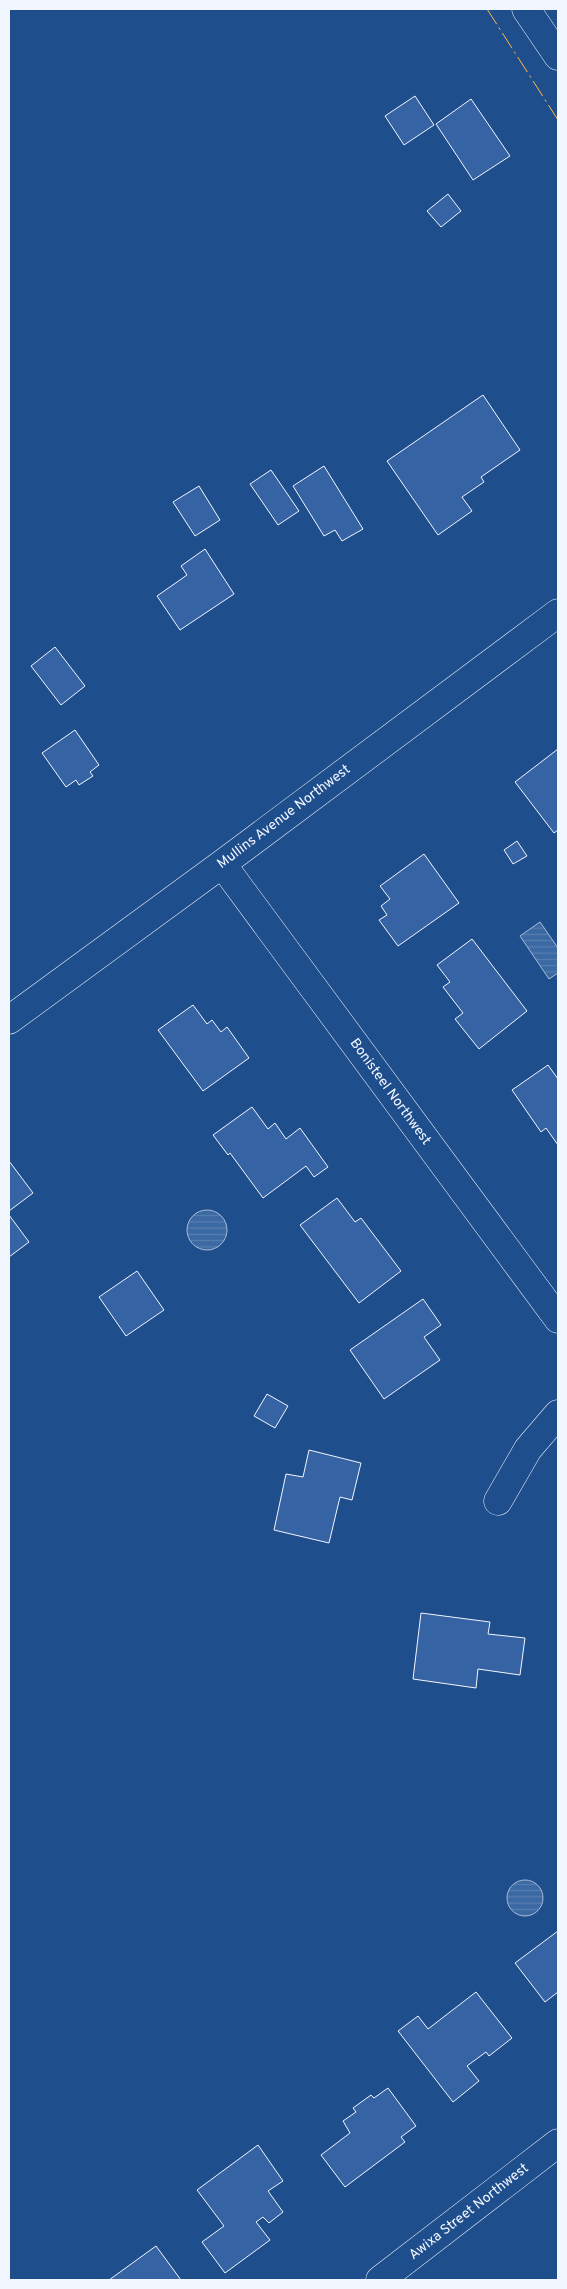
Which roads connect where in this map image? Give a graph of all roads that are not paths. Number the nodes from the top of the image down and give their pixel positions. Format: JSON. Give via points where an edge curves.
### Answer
{"nodes":[{"id":1,"x":526,"y":9,"type":"edge"},
{"id":2,"x":558,"y":56,"type":"edge"},
{"id":3,"x":558,"y":613,"type":"edge"},
{"id":4,"x":222,"y":864,"type":"junction"},
{"id":5,"x":9,"y":1020,"type":"edge"},
{"id":6,"x":558,"y":1320,"type":"edge"},
{"id":7,"x":558,"y":1414,"type":"edge"},
{"id":8,"x":498,"y":1501,"type":"dead end"},
{"id":9,"x":558,"y":2143,"type":"edge"},
{"id":10,"x":380,"y":2280,"type":"edge"}],
"edges":[{"from":1,"to":2,"type":"street"},
{"from":3,"to":4,"type":"street","name":"Mullins Avenue Northwest"},
{"from":4,"to":5,"type":"street","name":"Mullins Avenue Northwest"},
{"from":4,"to":6,"type":"street","name":"Bonisteel Northwest"},
{"from":7,"to":8,"type":"street","via":[[528,1449]]},
{"from":9,"to":10,"type":"street","name":"Awixa Street Northwest"}]}
